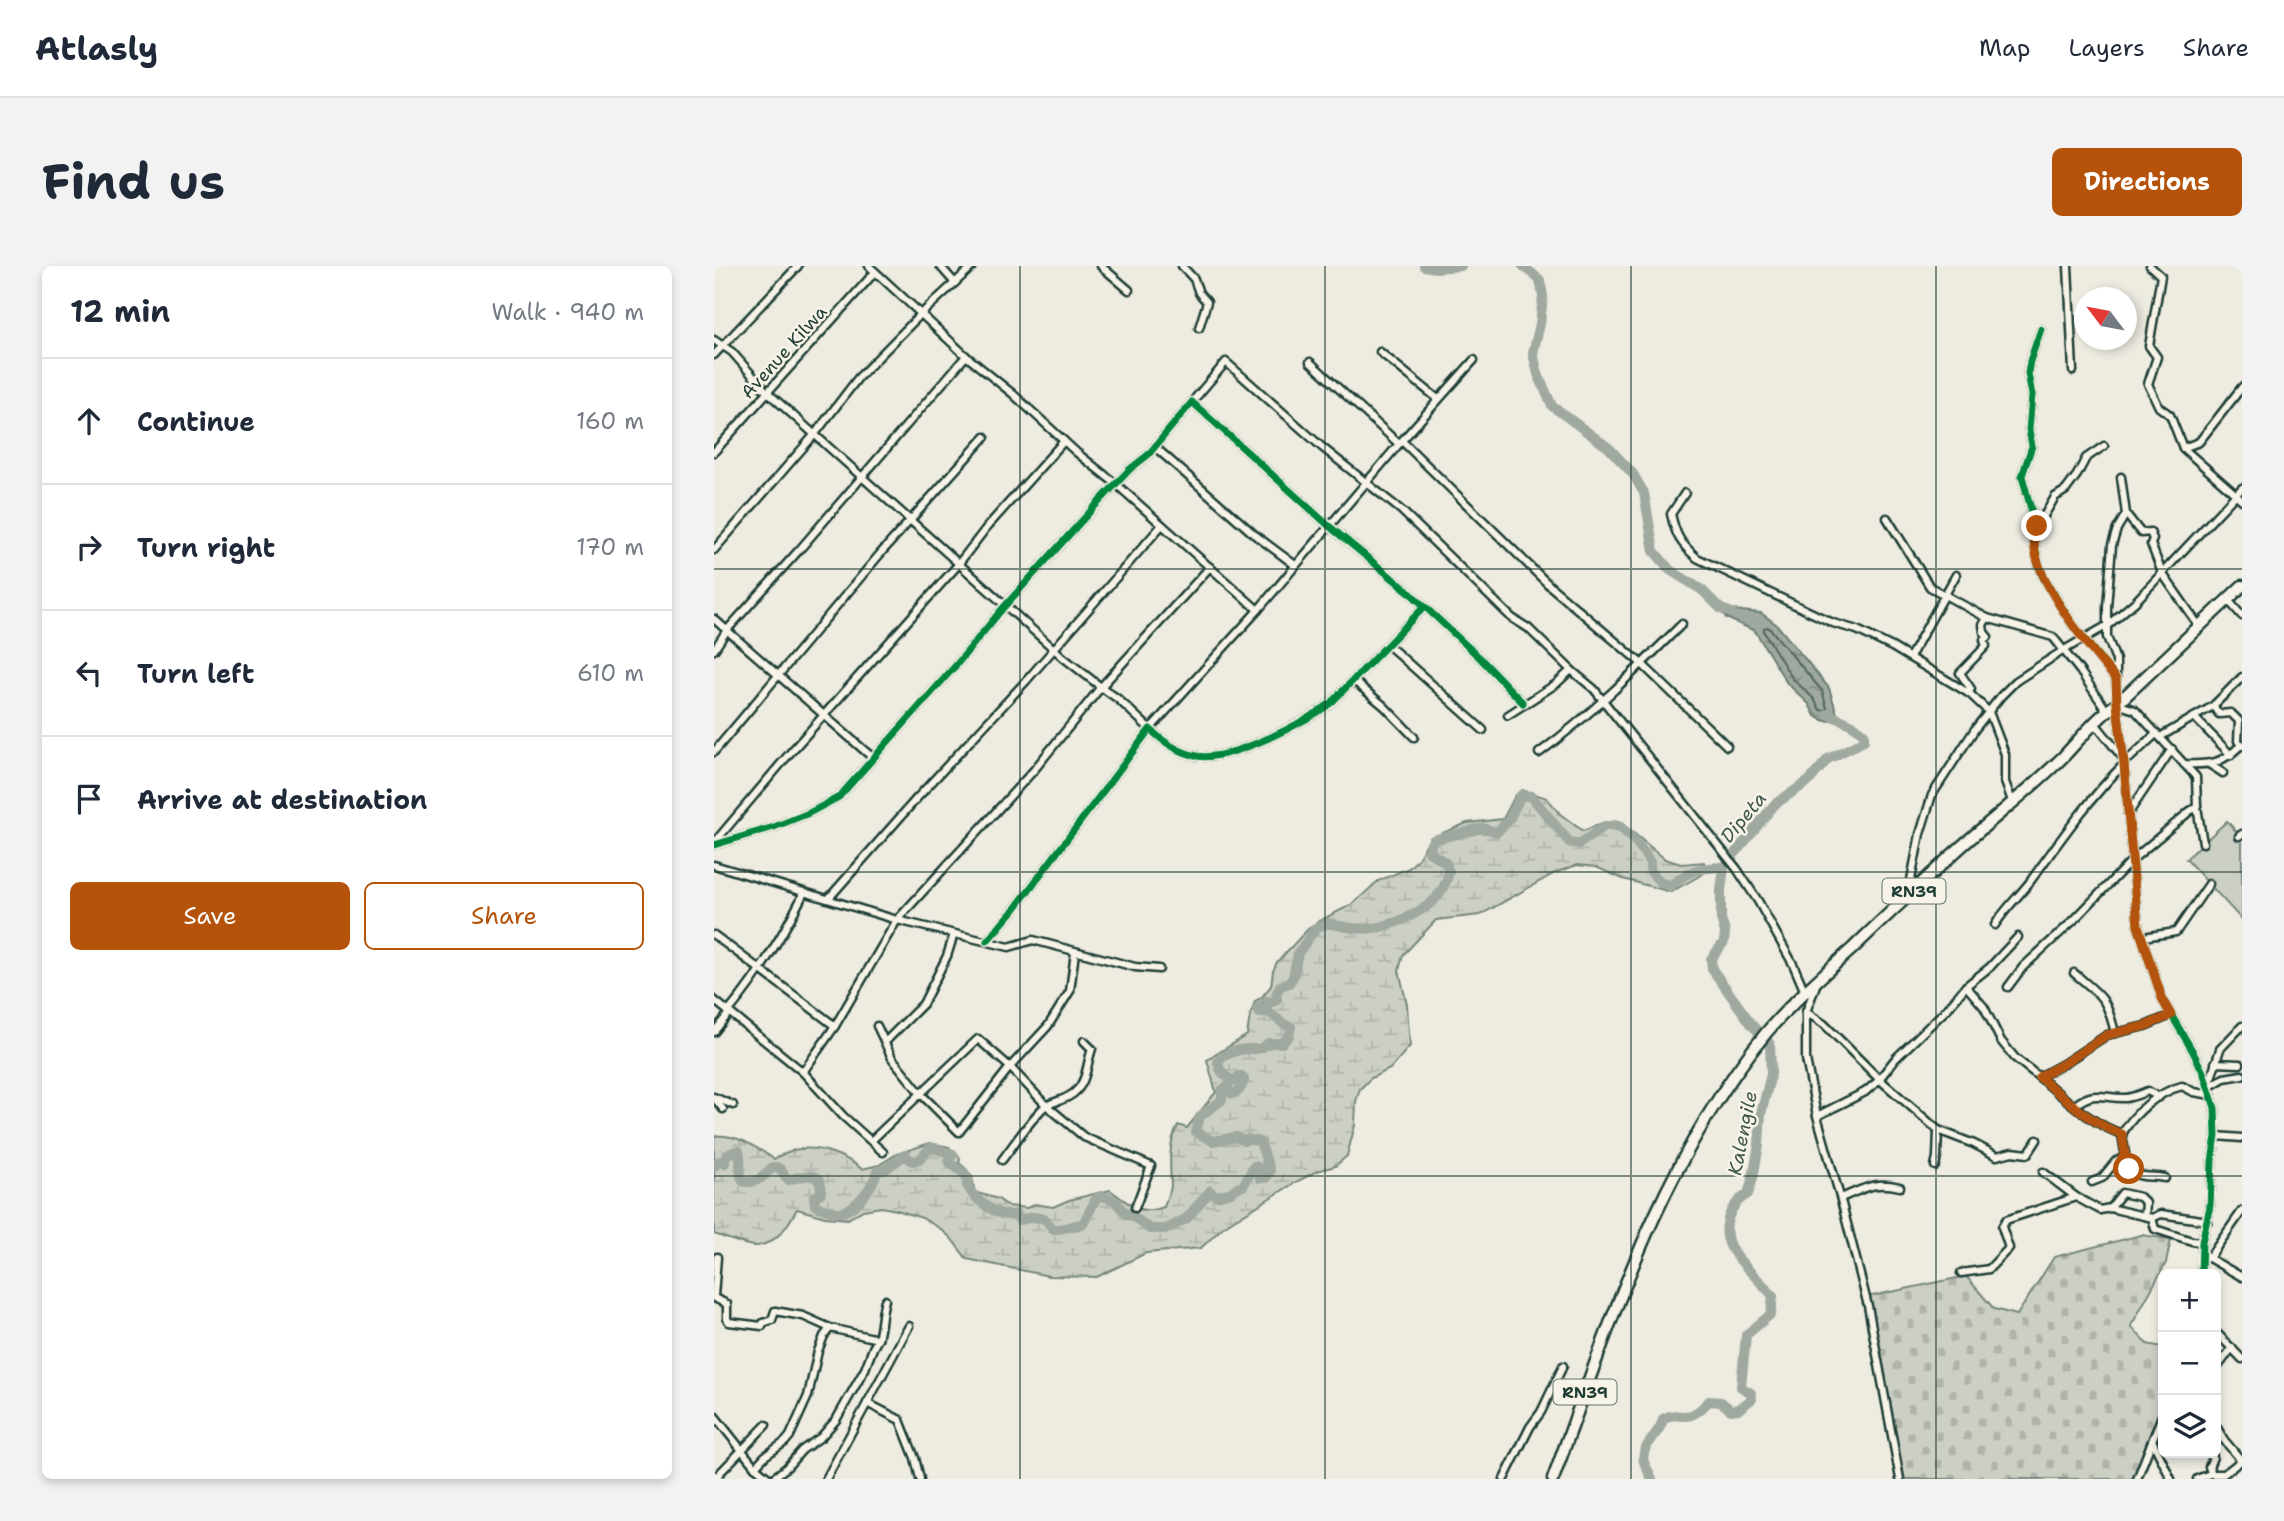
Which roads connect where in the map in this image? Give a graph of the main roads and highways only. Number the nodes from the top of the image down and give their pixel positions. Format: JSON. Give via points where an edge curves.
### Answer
{"nodes":[{"id":1,"x":2242,"y":586,"type":"edge"},
{"id":2,"x":1553,"y":1479,"type":"edge"}],
"edges":[{"from":1,"to":2,"type":"highway","number":"RN39","via":[[1817,980],[1759,1042],[1697,1131],[1660,1206],[1617,1305]]}]}
